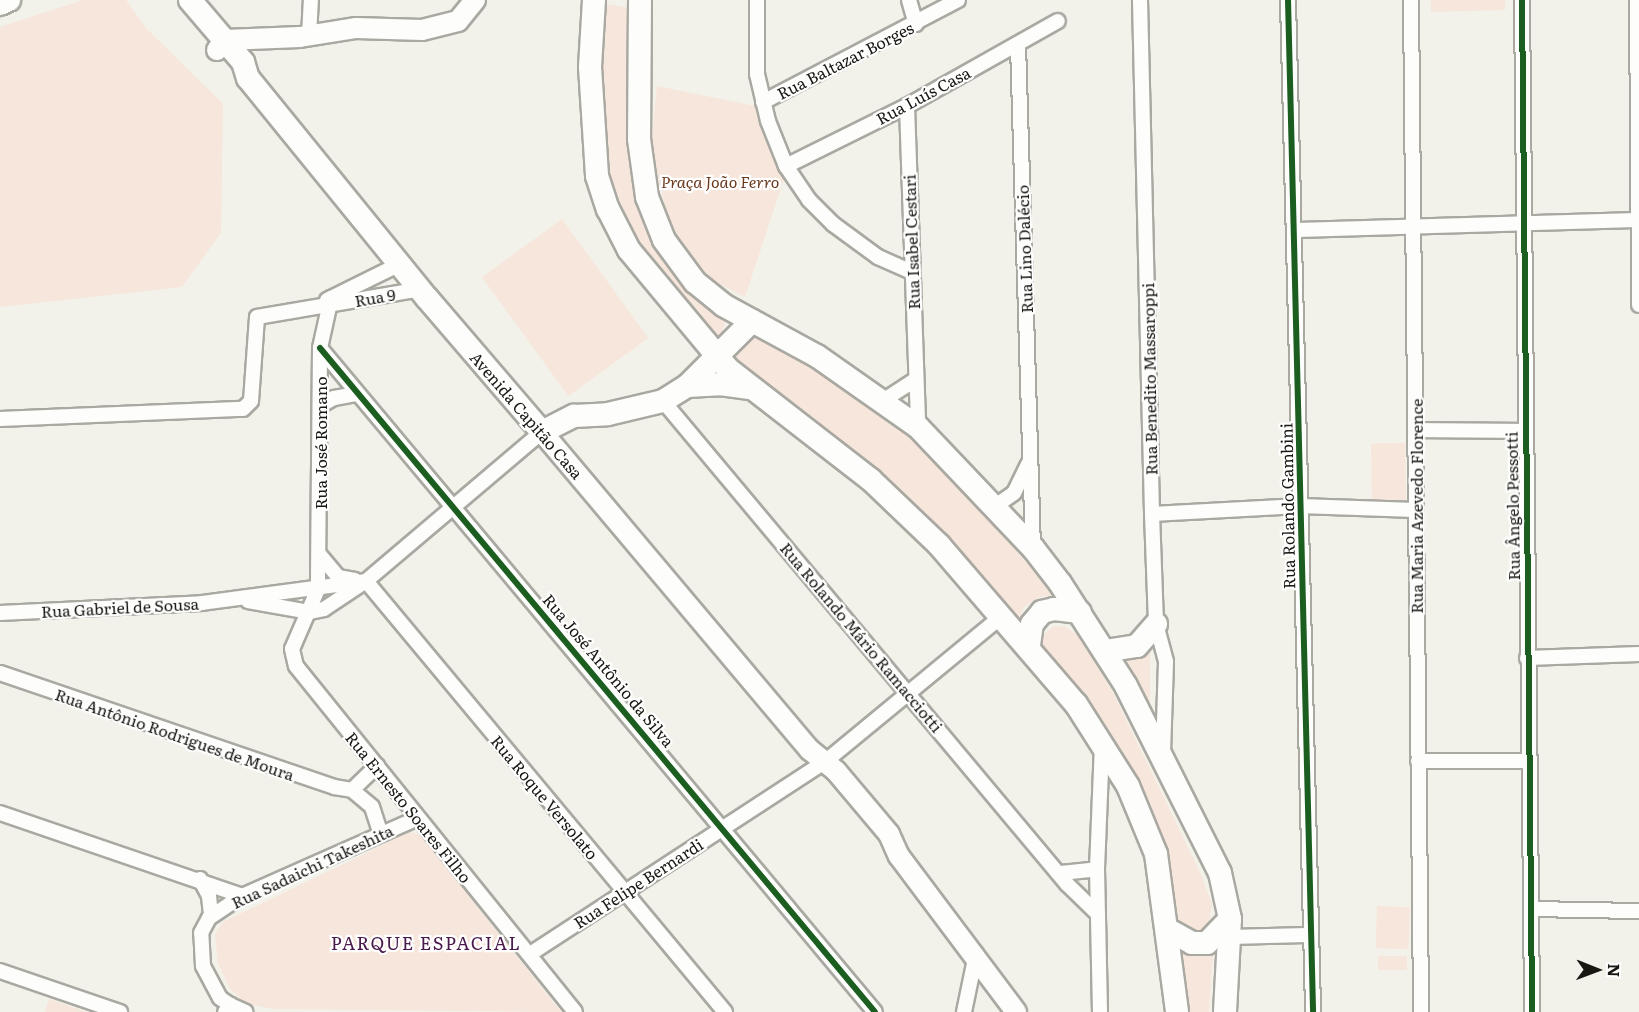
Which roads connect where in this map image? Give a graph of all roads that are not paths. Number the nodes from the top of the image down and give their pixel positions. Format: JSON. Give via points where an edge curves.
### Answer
{"nodes":[{"id":1,"x":9,"y":0,"type":"edge"},
{"id":2,"x":173,"y":0,"type":"edge"},
{"id":3,"x":311,"y":0,"type":"edge"},
{"id":4,"x":475,"y":0,"type":"edge"},
{"id":5,"x":594,"y":0,"type":"edge"},
{"id":6,"x":640,"y":0,"type":"edge"},
{"id":7,"x":757,"y":0,"type":"edge"},
{"id":8,"x":909,"y":0,"type":"edge"},
{"id":9,"x":958,"y":0,"type":"edge"},
{"id":10,"x":1140,"y":0,"type":"edge"},
{"id":11,"x":1288,"y":0,"type":"edge"},
{"id":12,"x":1411,"y":0,"type":"edge"},
{"id":13,"x":1522,"y":0,"type":"edge"},
{"id":14,"x":1637,"y":0,"type":"edge"},
{"id":15,"x":0,"y":4,"type":"edge"},
{"id":16,"x":197,"y":5,"type":"edge"},
{"id":17,"x":1058,"y":21,"type":"dead end"},
{"id":18,"x":916,"y":24,"type":"junction"},
{"id":19,"x":309,"y":36,"type":"junction"},
{"id":20,"x":1638,"y":38,"type":"edge"},
{"id":21,"x":1018,"y":44,"type":"junction"},
{"id":22,"x":221,"y":45,"type":"junction"},
{"id":23,"x":763,"y":102,"type":"junction"},
{"id":24,"x":907,"y":106,"type":"junction"},
{"id":25,"x":786,"y":165,"type":"junction"},
{"id":26,"x":1638,"y":220,"type":"edge"},
{"id":27,"x":1523,"y":223,"type":"junction"},
{"id":28,"x":1413,"y":226,"type":"junction"},
{"id":29,"x":1296,"y":230,"type":"junction"},
{"id":30,"x":400,"y":264,"type":"junction"},
{"id":31,"x":911,"y":272,"type":"junction"},
{"id":32,"x":421,"y":289,"type":"junction"},
{"id":33,"x":330,"y":302,"type":"junction"},
{"id":34,"x":1639,"y":305,"type":"edge"},
{"id":35,"x":752,"y":321,"type":"junction"},
{"id":36,"x":320,"y":348,"type":"junction"},
{"id":37,"x":716,"y":354,"type":"junction"},
{"id":38,"x":916,"y":379,"type":"junction"},
{"id":39,"x":687,"y":386,"type":"junction"},
{"id":40,"x":750,"y":388,"type":"junction"},
{"id":41,"x":356,"y":394,"type":"junction"},
{"id":42,"x":884,"y":400,"type":"junction"},
{"id":43,"x":663,"y":401,"type":"junction"},
{"id":44,"x":320,"y":406,"type":"junction"},
{"id":45,"x":0,"y":419,"type":"edge"},
{"id":46,"x":918,"y":427,"type":"junction"},
{"id":47,"x":1415,"y":430,"type":"junction"},
{"id":48,"x":1525,"y":431,"type":"junction"},
{"id":49,"x":542,"y":432,"type":"junction"},
{"id":50,"x":1031,"y":453,"type":"junction"},
{"id":51,"x":454,"y":506,"type":"junction"},
{"id":52,"x":1300,"y":506,"type":"junction"},
{"id":53,"x":994,"y":507,"type":"junction"},
{"id":54,"x":1415,"y":510,"type":"junction"},
{"id":55,"x":1152,"y":514,"type":"junction"},
{"id":56,"x":1033,"y":548,"type":"junction"},
{"id":57,"x":319,"y":554,"type":"junction"},
{"id":58,"x":366,"y":580,"type":"junction"},
{"id":59,"x":318,"y":589,"type":"junction"},
{"id":60,"x":240,"y":600,"type":"junction"},
{"id":61,"x":310,"y":612,"type":"junction"},
{"id":62,"x":1080,"y":612,"type":"junction"},
{"id":63,"x":0,"y":613,"type":"edge"},
{"id":64,"x":1002,"y":616,"type":"junction"},
{"id":65,"x":1156,"y":624,"type":"junction"},
{"id":66,"x":1029,"y":645,"type":"junction"},
{"id":67,"x":1105,"y":651,"type":"junction"},
{"id":68,"x":1639,"y":654,"type":"edge"},
{"id":69,"x":1527,"y":658,"type":"junction"},
{"id":70,"x":0,"y":674,"type":"edge"},
{"id":71,"x":910,"y":693,"type":"junction"},
{"id":72,"x":1102,"y":742,"type":"junction"},
{"id":73,"x":1163,"y":758,"type":"junction"},
{"id":74,"x":818,"y":759,"type":"junction"},
{"id":75,"x":1418,"y":761,"type":"junction"},
{"id":76,"x":1528,"y":761,"type":"junction"},
{"id":77,"x":377,"y":766,"type":"junction"},
{"id":78,"x":1128,"y":786,"type":"junction"},
{"id":79,"x":352,"y":790,"type":"junction"},
{"id":80,"x":1100,"y":799,"type":"junction"},
{"id":81,"x":0,"y":813,"type":"edge"},
{"id":82,"x":416,"y":819,"type":"junction"},
{"id":83,"x":722,"y":828,"type":"junction"},
{"id":84,"x":381,"y":834,"type":"junction"},
{"id":85,"x":1097,"y":869,"type":"junction"},
{"id":86,"x":1061,"y":873,"type":"junction"},
{"id":87,"x":200,"y":879,"type":"junction"},
{"id":88,"x":624,"y":892,"type":"junction"},
{"id":89,"x":242,"y":896,"type":"junction"},
{"id":90,"x":1532,"y":909,"type":"junction"},
{"id":91,"x":1639,"y":911,"type":"edge"},
{"id":92,"x":1098,"y":914,"type":"junction"},
{"id":93,"x":211,"y":916,"type":"junction"},
{"id":94,"x":1228,"y":928,"type":"junction"},
{"id":95,"x":1167,"y":929,"type":"junction"},
{"id":96,"x":1309,"y":935,"type":"junction"},
{"id":97,"x":530,"y":954,"type":"junction"},
{"id":98,"x":976,"y":954,"type":"junction"},
{"id":99,"x":0,"y":971,"type":"edge"},
{"id":100,"x":227,"y":1009,"type":"edge"},
{"id":101,"x":120,"y":1012,"type":"edge"},
{"id":102,"x":246,"y":1012,"type":"edge"},
{"id":103,"x":574,"y":1012,"type":"edge"},
{"id":104,"x":725,"y":1012,"type":"edge"},
{"id":105,"x":875,"y":1012,"type":"edge"},
{"id":106,"x":964,"y":1012,"type":"edge"},
{"id":107,"x":1016,"y":1012,"type":"edge"},
{"id":108,"x":1100,"y":1012,"type":"edge"},
{"id":109,"x":1176,"y":1012,"type":"edge"},
{"id":110,"x":1225,"y":1012,"type":"edge"},
{"id":111,"x":1313,"y":1012,"type":"edge"},
{"id":112,"x":1421,"y":1012,"type":"edge"},
{"id":113,"x":1532,"y":1012,"type":"edge"}],
"edges":[{"from":1,"to":15,"type":"main road"},
{"from":2,"to":22,"type":"main road","name":"Avenida Capitão Casa"},
{"from":3,"to":19,"type":"street"},
{"from":4,"to":19,"type":"main road","via":[[466,15],[441,26],[422,30],[343,29]]},
{"from":5,"to":37,"type":"main road","via":[[590,35],[592,135],[597,176],[608,209],[648,275]]},
{"from":6,"to":35,"type":"main road","via":[[639,139],[652,215],[672,253],[695,282],[723,305]]},
{"from":7,"to":23,"type":"street","via":[[755,60]]},
{"from":8,"to":18,"type":"street"},
{"from":9,"to":18,"type":"street","name":"Rua Baltazar Borges"},
{"from":10,"to":55,"type":"street","name":"Rua Benedito Massaroppi"},
{"from":11,"to":29,"type":"street","name":"Rua Rolando Gambini"},
{"from":12,"to":28,"type":"street","name":"Rua Maria Azevedo Florence"},
{"from":13,"to":27,"type":"street","name":"Rua Ângelo Pessotti"},
{"from":14,"to":20,"type":"street"},
{"from":16,"to":22,"type":"main road","name":"Avenida Capitão Casa"},
{"from":17,"to":21,"type":"street","name":"Rua Luís Casa"},
{"from":18,"to":23,"type":"street","name":"Rua Baltazar Borges"},
{"from":19,"to":22,"type":"main road"},
{"from":20,"to":26,"type":"street"},
{"from":21,"to":24,"type":"street","name":"Rua Luís Casa"},
{"from":21,"to":50,"type":"street","name":"Rua Lino Dalécio"},
{"from":22,"to":30,"type":"main road","name":"Avenida Capitão Casa","via":[[234,70],[248,78]]},
{"from":23,"to":25,"type":"street"},
{"from":24,"to":25,"type":"street","name":"Rua Luís Casa"},
{"from":24,"to":31,"type":"street","name":"Rua Isabel Cestari"},
{"from":25,"to":31,"type":"street","via":[[809,200],[833,224],[878,257]]},
{"from":26,"to":27,"type":"street"},
{"from":26,"to":34,"type":"street"},
{"from":27,"to":28,"type":"street"},
{"from":27,"to":48,"type":"street","name":"Rua Ângelo Pessotti"},
{"from":28,"to":29,"type":"street"},
{"from":28,"to":47,"type":"street","name":"Rua Maria Azevedo Florence"},
{"from":29,"to":52,"type":"street","name":"Rua Rolando Gambini"},
{"from":30,"to":32,"type":"main road","name":"Avenida Capitão Casa"},
{"from":30,"to":33,"type":"street","name":"Rua 9"},
{"from":31,"to":38,"type":"street","name":"Rua Isabel Cestari"},
{"from":32,"to":33,"type":"street","name":"Rua 9"},
{"from":32,"to":49,"type":"main road","name":"Avenida Capitão Casa"},
{"from":33,"to":36,"type":"street","name":"Rua José Romano"},
{"from":33,"to":45,"type":"street","via":[[257,317],[251,401],[247,408]]},
{"from":35,"to":37,"type":"main road"},
{"from":35,"to":42,"type":"main road","via":[[817,356]]},
{"from":36,"to":41,"type":"street","name":"Rua José Antônio da Silva"},
{"from":36,"to":44,"type":"street","name":"Rua José Romano"},
{"from":37,"to":39,"type":"main road"},
{"from":37,"to":40,"type":"main road"},
{"from":38,"to":42,"type":"street"},
{"from":38,"to":46,"type":"street","name":"Rua Isabel Cestari"},
{"from":39,"to":40,"type":"main road","via":[[720,384]]},
{"from":39,"to":43,"type":"main road"},
{"from":40,"to":64,"type":"main road","via":[[871,480],[939,545]]},
{"from":41,"to":44,"type":"street","via":[[334,398]]},
{"from":41,"to":51,"type":"street","name":"Rua José Antônio da Silva"},
{"from":42,"to":46,"type":"main road"},
{"from":43,"to":49,"type":"main road","via":[[608,414],[574,416]]},
{"from":43,"to":71,"type":"street","name":"Rua Rolando Mário Ramacciotti"},
{"from":44,"to":57,"type":"street","name":"Rua José Romano"},
{"from":46,"to":53,"type":"main road"},
{"from":47,"to":48,"type":"street"},
{"from":47,"to":54,"type":"street","name":"Rua Maria Azevedo Florence"},
{"from":48,"to":69,"type":"street","name":"Rua Ângelo Pessotti"},
{"from":49,"to":51,"type":"street","name":"Rua Gabriel de Sousa"},
{"from":49,"to":74,"type":"main road","name":"Avenida Capitão Casa"},
{"from":50,"to":53,"type":"street","name":"Rua Lino Dalécio","via":[[1020,485]]},
{"from":50,"to":56,"type":"street","name":"Rua Lino Dalécio"},
{"from":51,"to":58,"type":"street","name":"Rua Gabriel de Sousa"},
{"from":51,"to":83,"type":"street","name":"Rua José Antônio da Silva"},
{"from":52,"to":54,"type":"street"},
{"from":52,"to":55,"type":"street"},
{"from":52,"to":96,"type":"street","name":"Rua Rolando Gambini"},
{"from":53,"to":56,"type":"main road"},
{"from":54,"to":75,"type":"street","name":"Rua Maria Azevedo Florence"},
{"from":55,"to":65,"type":"street","name":"Rua Benedito Massaroppi"},
{"from":56,"to":62,"type":"main road"},
{"from":57,"to":58,"type":"street","via":[[338,577]]},
{"from":57,"to":59,"type":"street","name":"Rua José Romano"},
{"from":58,"to":59,"type":"street","name":"Rua Gabriel de Sousa"},
{"from":58,"to":61,"type":"street","name":"Rua Gabriel de Sousa","via":[[324,609]]},
{"from":58,"to":88,"type":"street","name":"Rua Roque Versolato"},
{"from":59,"to":60,"type":"street","name":"Rua Gabriel de Sousa"},
{"from":59,"to":61,"type":"street","name":"Rua Ernesto Soares Filho"},
{"from":60,"to":61,"type":"street","name":"Rua Gabriel de Sousa"},
{"from":60,"to":63,"type":"street","name":"Rua Gabriel de Sousa"},
{"from":61,"to":77,"type":"street","name":"Rua Ernesto Soares Filho","via":[[292,649],[296,666]]},
{"from":62,"to":66,"type":"main road","via":[[1042,612],[1032,624]]},
{"from":62,"to":67,"type":"main road"},
{"from":64,"to":66,"type":"main road"},
{"from":64,"to":71,"type":"street","name":"Rua Felipe Bernardi"},
{"from":65,"to":67,"type":"main road","via":[[1137,646]]},
{"from":65,"to":73,"type":"street","name":"Rua Benedito Massaroppi","via":[[1166,662]]},
{"from":66,"to":72,"type":"main road"},
{"from":67,"to":73,"type":"main road"},
{"from":68,"to":69,"type":"street"},
{"from":69,"to":76,"type":"street","name":"Rua Ângelo Pessotti"},
{"from":70,"to":79,"type":"street","name":"Rua Antônio Rodrigues de Moura","via":[[159,730]]},
{"from":71,"to":74,"type":"street","name":"Rua Felipe Bernardi"},
{"from":71,"to":86,"type":"street","name":"Rua Rolando Mário Ramacciotti"},
{"from":72,"to":78,"type":"main road"},
{"from":72,"to":80,"type":"street"},
{"from":73,"to":94,"type":"main road","via":[[1212,854],[1227,896]]},
{"from":74,"to":83,"type":"street","name":"Rua Felipe Bernardi"},
{"from":74,"to":98,"type":"main road","name":"Avenida Capitão Casa","via":[[880,841],[899,856]]},
{"from":75,"to":76,"type":"street"},
{"from":75,"to":112,"type":"street","name":"Rua Maria Azevedo Florence"},
{"from":76,"to":90,"type":"street","name":"Rua Ângelo Pessotti"},
{"from":77,"to":79,"type":"street"},
{"from":77,"to":82,"type":"street","name":"Rua Ernesto Soares Filho"},
{"from":78,"to":80,"type":"street","via":[[1114,786]]},
{"from":78,"to":95,"type":"main road","via":[[1156,854]]},
{"from":79,"to":84,"type":"street","name":"Rua Antônio Rodrigues de Moura","via":[[372,807]]},
{"from":80,"to":85,"type":"street"},
{"from":81,"to":87,"type":"street"},
{"from":82,"to":84,"type":"street","name":"Rua Sadaichi Takeshita"},
{"from":82,"to":97,"type":"street","name":"Rua Ernesto Soares Filho"},
{"from":83,"to":88,"type":"street","name":"Rua Felipe Bernardi"},
{"from":83,"to":105,"type":"street","name":"Rua José Antônio da Silva"},
{"from":84,"to":89,"type":"street","name":"Rua Sadaichi Takeshita"},
{"from":85,"to":86,"type":"street"},
{"from":85,"to":92,"type":"street"},
{"from":86,"to":92,"type":"street","name":"Rua Rolando Mário Ramacciotti"},
{"from":87,"to":89,"type":"street"},
{"from":87,"to":93,"type":"street","via":[[209,896]]},
{"from":88,"to":97,"type":"street","name":"Rua Felipe Bernardi"},
{"from":88,"to":104,"type":"street","name":"Rua Roque Versolato"},
{"from":89,"to":93,"type":"street","name":"Rua Sadaichi Takeshita"},
{"from":90,"to":91,"type":"street"},
{"from":90,"to":113,"type":"street","name":"Rua Ângelo Pessotti"},
{"from":92,"to":108,"type":"street"},
{"from":93,"to":100,"type":"street","name":"Rua Sadaichi Takeshita","via":[[201,933],[203,966]]},
{"from":94,"to":95,"type":"main road","via":[[1207,943],[1192,943]]},
{"from":94,"to":96,"type":"street"},
{"from":94,"to":110,"type":"main road"},
{"from":95,"to":109,"type":"main road"},
{"from":96,"to":111,"type":"street","name":"Rua Rolando Gambini"},
{"from":97,"to":103,"type":"street","name":"Rua Ernesto Soares Filho"},
{"from":98,"to":106,"type":"street"},
{"from":98,"to":107,"type":"main road","name":"Avenida Capitão Casa"},
{"from":99,"to":101,"type":"street"},
{"from":100,"to":102,"type":"street"}]}
